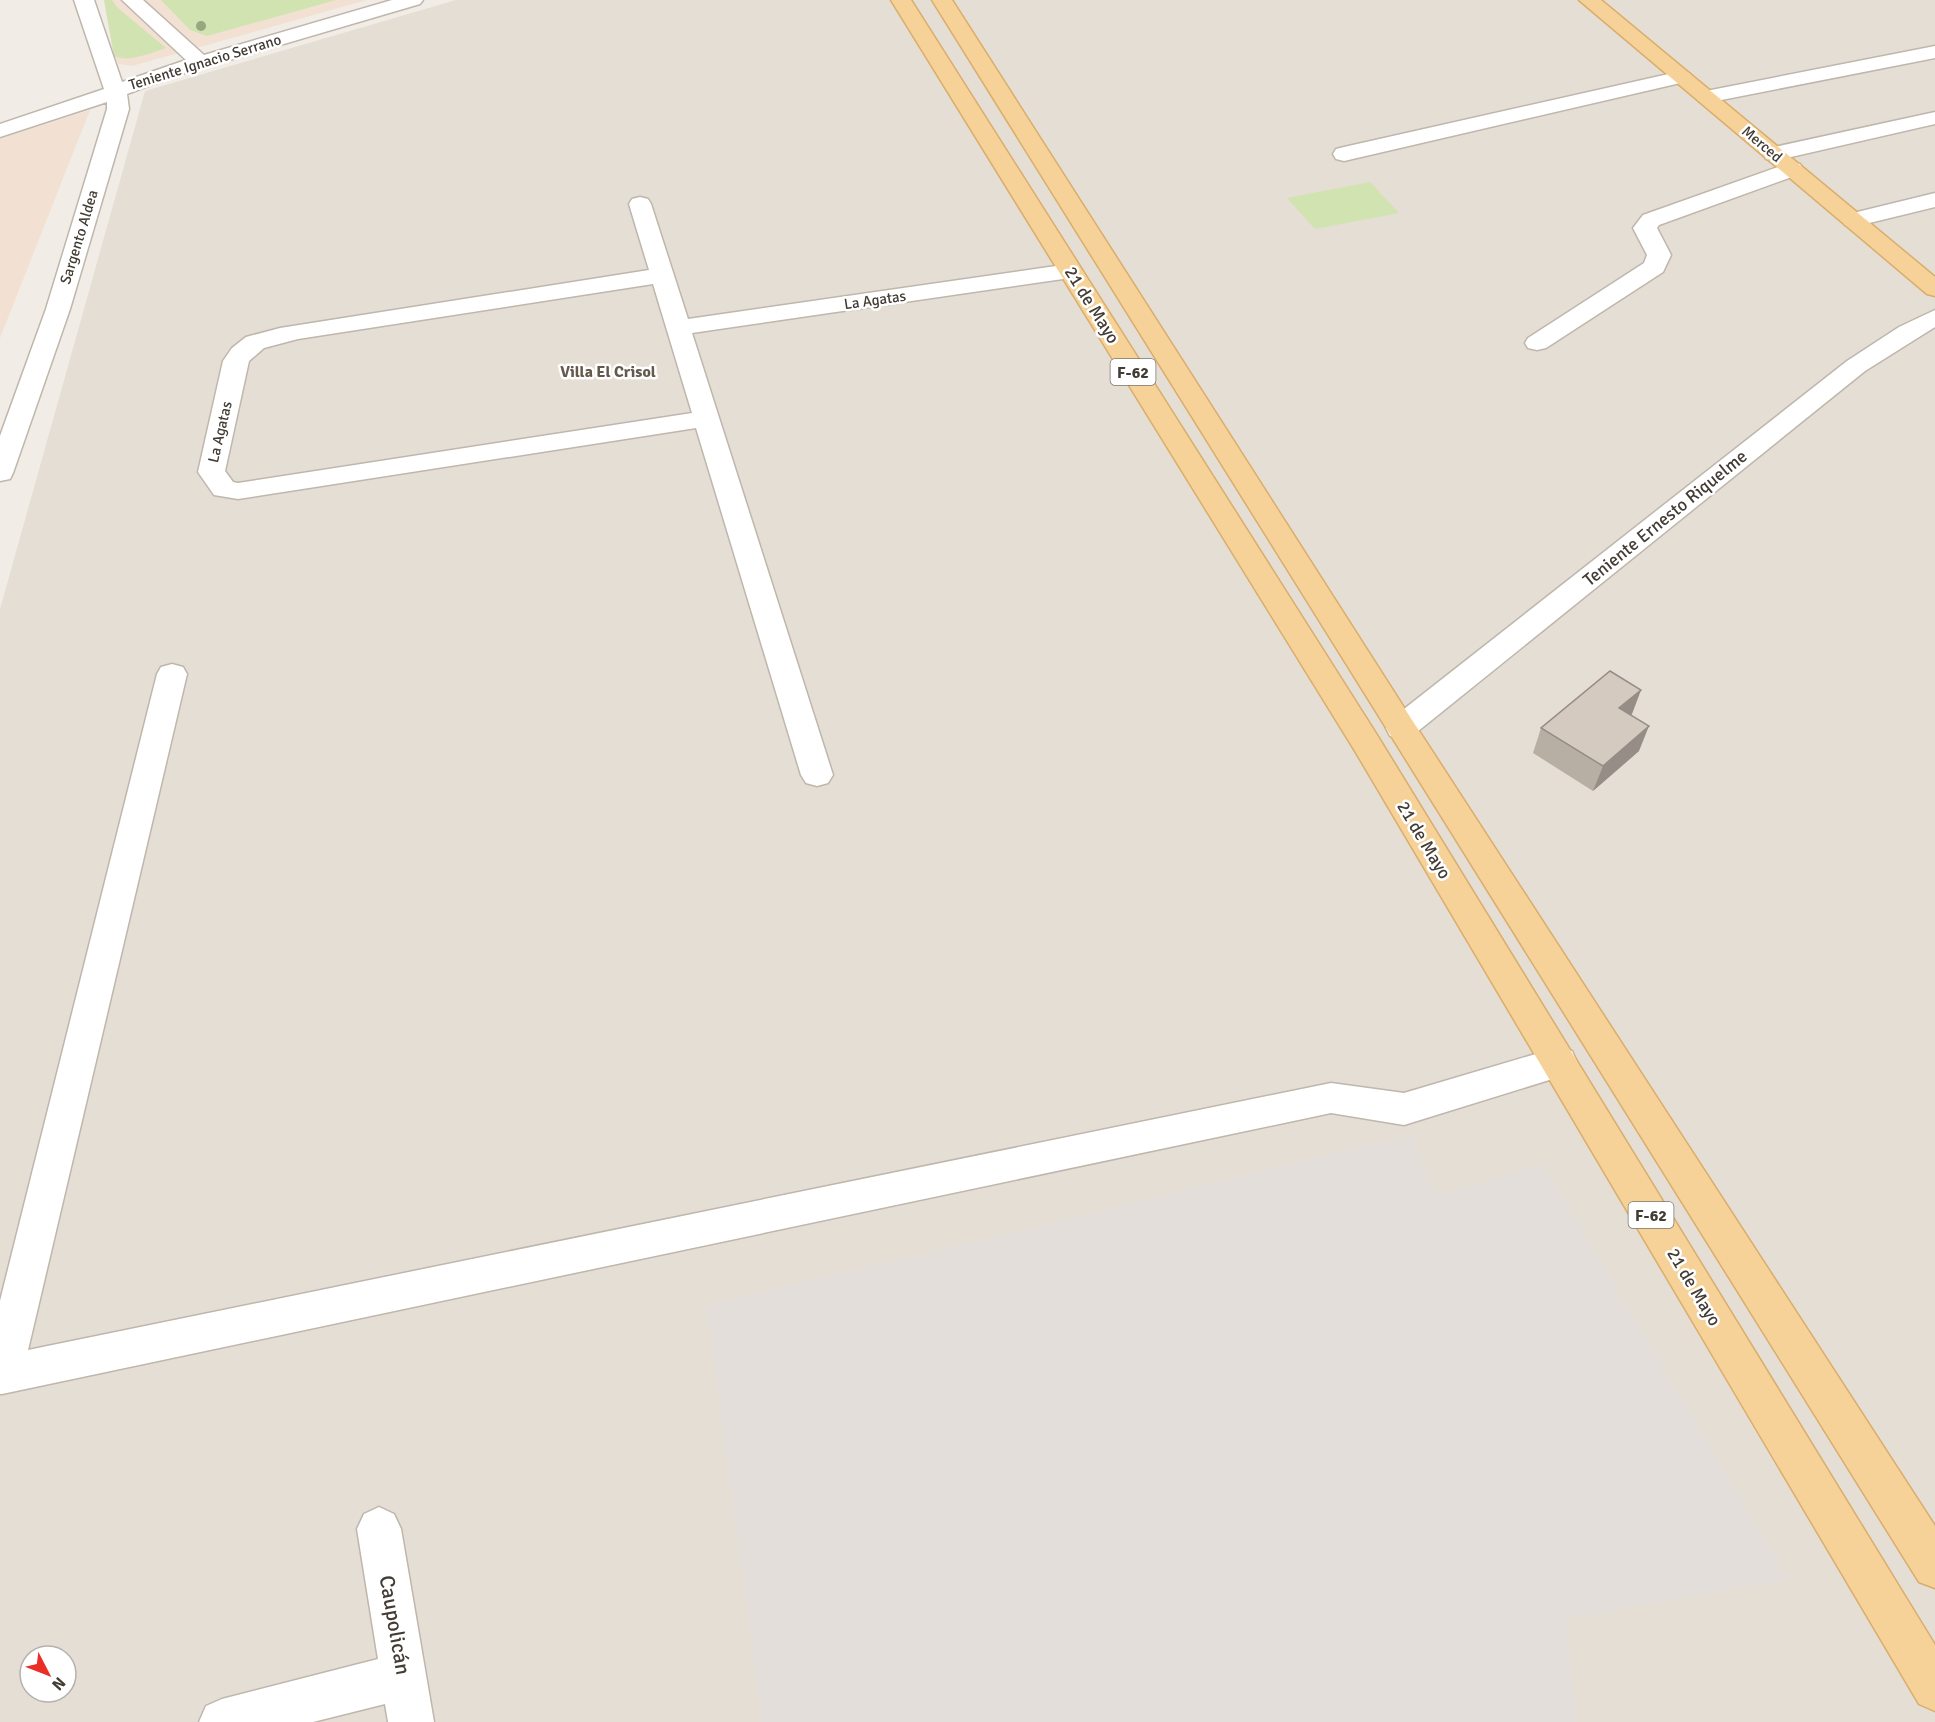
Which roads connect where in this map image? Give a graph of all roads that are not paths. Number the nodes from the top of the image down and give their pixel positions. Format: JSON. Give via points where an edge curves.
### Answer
{"nodes":[{"id":1,"x":84,"y":0,"type":"edge"},
{"id":2,"x":132,"y":0,"type":"edge"},
{"id":3,"x":413,"y":0,"type":"edge"},
{"id":4,"x":901,"y":0,"type":"edge"},
{"id":5,"x":942,"y":0,"type":"edge"},
{"id":6,"x":1589,"y":0,"type":"edge"},
{"id":7,"x":1935,"y":52,"type":"edge"},
{"id":8,"x":201,"y":62,"type":"junction"},
{"id":9,"x":1682,"y":77,"type":"junction"},
{"id":10,"x":113,"y":90,"type":"junction"},
{"id":11,"x":1706,"y":97,"type":"junction"},
{"id":12,"x":1935,"y":118,"type":"edge"},
{"id":13,"x":0,"y":131,"type":"edge"},
{"id":14,"x":1344,"y":154,"type":"dead end"},
{"id":15,"x":1774,"y":154,"type":"junction"},
{"id":16,"x":1792,"y":169,"type":"junction"},
{"id":17,"x":1935,"y":200,"type":"edge"},
{"id":18,"x":640,"y":204,"type":"dead end"},
{"id":19,"x":1852,"y":220,"type":"junction"},
{"id":20,"x":1070,"y":271,"type":"junction"},
{"id":21,"x":663,"y":275,"type":"junction"},
{"id":22,"x":1935,"y":289,"type":"edge"},
{"id":23,"x":1935,"y":317,"type":"edge"},
{"id":24,"x":679,"y":328,"type":"junction"},
{"id":25,"x":1537,"y":343,"type":"dead end"},
{"id":26,"x":707,"y":418,"type":"junction"},
{"id":27,"x":0,"y":473,"type":"edge"},
{"id":28,"x":172,"y":674,"type":"dead end"},
{"id":29,"x":1401,"y":728,"type":"junction"},
{"id":30,"x":817,"y":775,"type":"dead end"},
{"id":31,"x":1559,"y":1062,"type":"junction"},
{"id":32,"x":6,"y":1340,"type":"edge"},
{"id":33,"x":379,"y":1528,"type":"dead end"},
{"id":34,"x":1935,"y":1566,"type":"edge"},
{"id":35,"x":403,"y":1676,"type":"junction"},
{"id":36,"x":1935,"y":1688,"type":"edge"},
{"id":37,"x":222,"y":1722,"type":"edge"},
{"id":38,"x":411,"y":1722,"type":"edge"}],
"edges":[{"from":1,"to":10,"type":"street","name":"Sargento Aldea"},
{"from":2,"to":8,"type":"street"},
{"from":3,"to":8,"type":"street","name":"Teniente Ignacio Serrano"},
{"from":4,"to":20,"type":"main road","name":"21 de Mayo","number":"F-62"},
{"from":5,"to":29,"type":"main road","name":"21 de Mayo","number":"F-62"},
{"from":6,"to":9,"type":"main road","name":"Merced"},
{"from":7,"to":11,"type":"street"},
{"from":8,"to":10,"type":"street","name":"Teniente Ignacio Serrano"},
{"from":9,"to":11,"type":"main road","name":"Merced"},
{"from":9,"to":14,"type":"street"},
{"from":10,"to":13,"type":"street","name":"Teniente Ignacio Serrano"},
{"from":10,"to":27,"type":"street","name":"Sargento Aldea","via":[[118,109],[58,309]]},
{"from":11,"to":15,"type":"main road","name":"Merced"},
{"from":12,"to":15,"type":"street"},
{"from":15,"to":16,"type":"main road","name":"Merced"},
{"from":16,"to":19,"type":"main road","name":"Merced"},
{"from":16,"to":25,"type":"street","via":[[1651,220],[1645,228],[1659,255],[1655,267]]},
{"from":17,"to":19,"type":"street"},
{"from":18,"to":21,"type":"street"},
{"from":19,"to":22,"type":"main road","name":"Merced"},
{"from":20,"to":24,"type":"street","name":"La Agatas"},
{"from":20,"to":31,"type":"main road","name":"21 de Mayo","number":"F-62","via":[[1360,733]]},
{"from":21,"to":24,"type":"street"},
{"from":21,"to":26,"type":"street","name":"La Agatas","via":[[298,332],[250,343],[236,361],[211,472],[224,489],[238,491]]},
{"from":23,"to":29,"type":"street","name":"Teniente Ernesto Riquelme","via":[[1856,366]]},
{"from":24,"to":26,"type":"street"},
{"from":26,"to":30,"type":"street"},
{"from":28,"to":32,"type":"street"},
{"from":29,"to":34,"type":"main road","name":"21 de Mayo","number":"F-62"},
{"from":31,"to":32,"type":"street","via":[[1404,1109],[1331,1098],[2,1375]]},
{"from":31,"to":36,"type":"main road","name":"21 de Mayo","number":"F-62"},
{"from":33,"to":35,"type":"street","name":"Caupolicán"},
{"from":35,"to":37,"type":"street"},
{"from":35,"to":38,"type":"street","name":"Caupolicán"}]}
